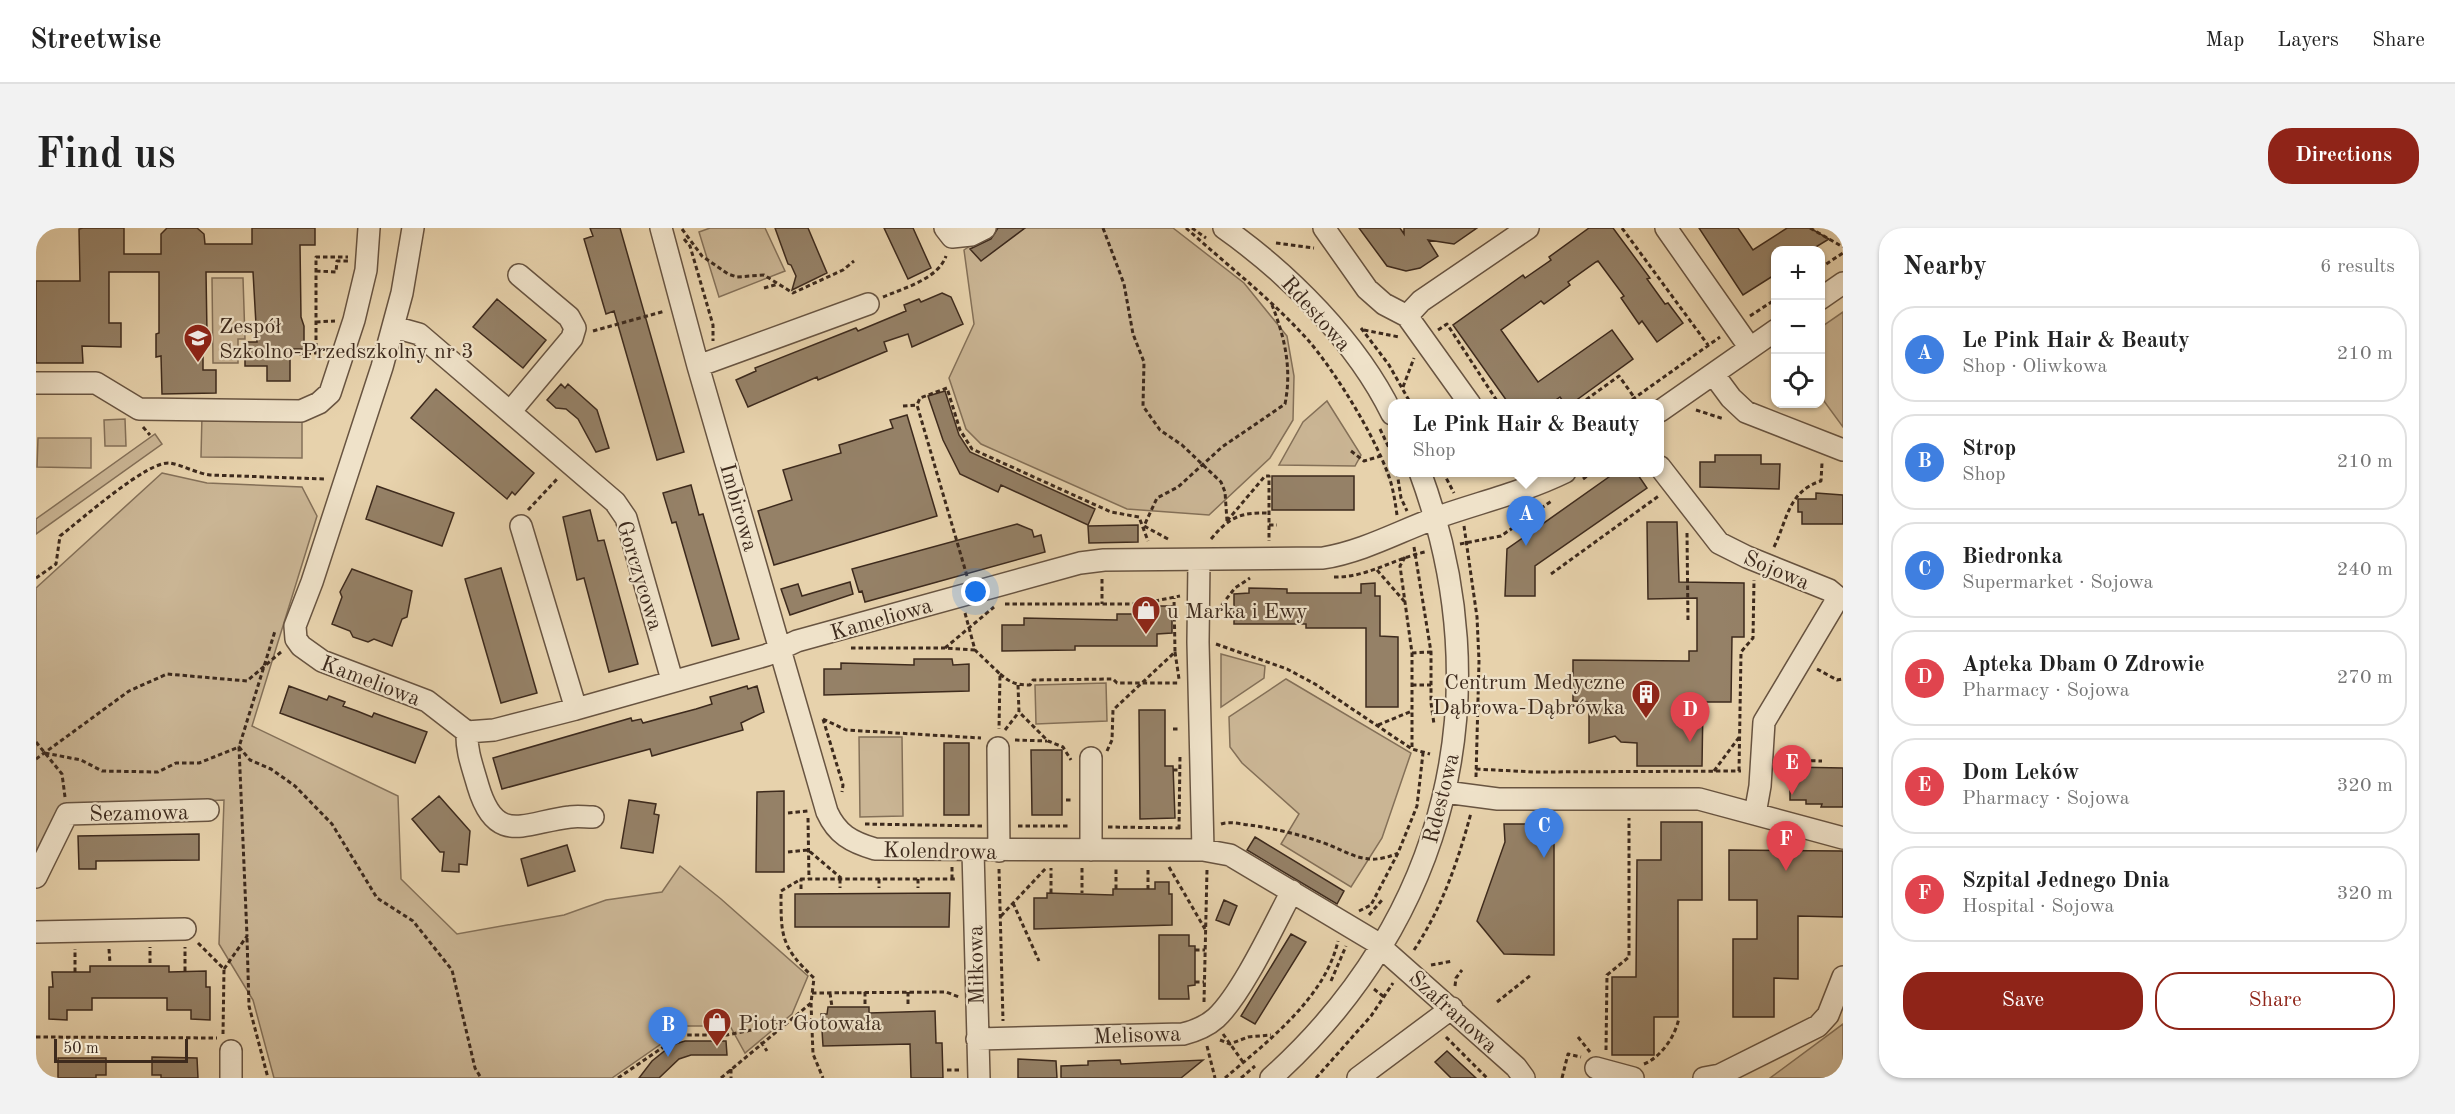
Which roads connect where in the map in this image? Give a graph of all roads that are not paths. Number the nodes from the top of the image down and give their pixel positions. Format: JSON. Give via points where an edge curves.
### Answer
{"nodes":[{"id":1,"x":369,"y":228,"type":"edge"},
{"id":2,"x":413,"y":228,"type":"edge"},
{"id":3,"x":661,"y":228,"type":"edge"},
{"id":4,"x":984,"y":228,"type":"edge"},
{"id":5,"x":1324,"y":228,"type":"edge"},
{"id":6,"x":1528,"y":228,"type":"edge"},
{"id":7,"x":1666,"y":228,"type":"edge"},
{"id":8,"x":948,"y":232,"type":"edge"},
{"id":9,"x":1216,"y":234,"type":"edge"},
{"id":10,"x":519,"y":275,"type":"dead end"},
{"id":11,"x":1843,"y":283,"type":"edge"},
{"id":12,"x":1825,"y":296,"type":"edge"},
{"id":13,"x":868,"y":304,"type":"road end"},
{"id":14,"x":1407,"y":316,"type":"junction"},
{"id":15,"x":394,"y":327,"type":"junction"},
{"id":16,"x":1771,"y":333,"type":"edge"},
{"id":17,"x":1750,"y":348,"type":"junction"},
{"id":18,"x":698,"y":366,"type":"junction"},
{"id":19,"x":1714,"y":375,"type":"junction"},
{"id":20,"x":36,"y":383,"type":"edge"},
{"id":21,"x":1466,"y":399,"type":"edge"},
{"id":22,"x":1664,"y":408,"type":"edge"},
{"id":23,"x":510,"y":412,"type":"junction"},
{"id":24,"x":1385,"y":420,"type":"edge"},
{"id":25,"x":1843,"y":450,"type":"edge"},
{"id":26,"x":1664,"y":473,"type":"edge"},
{"id":27,"x":1422,"y":477,"type":"edge"},
{"id":28,"x":1570,"y":479,"type":"edge"},
{"id":29,"x":1524,"y":480,"type":"edge"},
{"id":30,"x":1437,"y":517,"type":"junction"},
{"id":31,"x":521,"y":526,"type":"road end"},
{"id":32,"x":1200,"y":551,"type":"junction"},
{"id":33,"x":781,"y":648,"type":"junction"},
{"id":34,"x":672,"y":680,"type":"junction"},
{"id":35,"x":576,"y":710,"type":"junction"},
{"id":36,"x":463,"y":730,"type":"junction"},
{"id":37,"x":998,"y":744,"type":"road end"},
{"id":38,"x":1091,"y":768,"type":"road end"},
{"id":39,"x":1445,"y":792,"type":"junction"},
{"id":40,"x":208,"y":810,"type":"dead end"},
{"id":41,"x":1755,"y":814,"type":"junction"},
{"id":42,"x":593,"y":817,"type":"dead end"},
{"id":43,"x":1843,"y":838,"type":"edge"},
{"id":44,"x":973,"y":851,"type":"junction"},
{"id":45,"x":999,"y":851,"type":"junction"},
{"id":46,"x":1089,"y":861,"type":"junction"},
{"id":47,"x":1206,"y":863,"type":"junction"},
{"id":48,"x":36,"y":877,"type":"edge"},
{"id":49,"x":1292,"y":891,"type":"junction"},
{"id":50,"x":36,"y":932,"type":"edge"},
{"id":51,"x":185,"y":937,"type":"road end"},
{"id":52,"x":1382,"y":947,"type":"junction"},
{"id":53,"x":1843,"y":977,"type":"edge"},
{"id":54,"x":1452,"y":1008,"type":"junction"},
{"id":55,"x":977,"y":1039,"type":"junction"},
{"id":56,"x":231,"y":1050,"type":"dead end"},
{"id":57,"x":1601,"y":1061,"type":"road end"},
{"id":58,"x":1636,"y":1071,"type":"edge"},
{"id":59,"x":973,"y":1074,"type":"edge"},
{"id":60,"x":231,"y":1078,"type":"edge"},
{"id":61,"x":1271,"y":1078,"type":"edge"},
{"id":62,"x":1358,"y":1078,"type":"edge"},
{"id":63,"x":1524,"y":1078,"type":"edge"},
{"id":64,"x":1704,"y":1078,"type":"edge"}],
"edges":[{"from":1,"to":20,"type":"street","via":[[367,261],[354,320],[330,393],[319,403],[301,411],[139,409],[96,383]]},
{"from":2,"to":15,"type":"street"},
{"from":3,"to":18,"type":"street","name":"Imbirowa"},
{"from":4,"to":8,"type":"street","via":[[971,235]]},
{"from":5,"to":14,"type":"street","via":[[1367,289]]},
{"from":6,"to":14,"type":"street","via":[[1421,301]]},
{"from":7,"to":17,"type":"street"},
{"from":9,"to":24,"type":"street","name":"Rdestowa","via":[[1275,268],[1317,309],[1347,344]]},
{"from":10,"to":23,"type":"street","via":[[569,317],[575,328]]},
{"from":11,"to":12,"type":"street"},
{"from":13,"to":18,"type":"street"},
{"from":14,"to":21,"type":"street"},
{"from":15,"to":23,"type":"street","name":"Gorczycowa","via":[[419,334]]},
{"from":15,"to":36,"type":"street","name":"Kameliowa","via":[[295,626],[296,639],[310,655],[322,661],[427,700]]},
{"from":16,"to":17,"type":"street"},
{"from":17,"to":19,"type":"street"},
{"from":18,"to":33,"type":"street","name":"Imbirowa"},
{"from":19,"to":22,"type":"street"},
{"from":19,"to":25,"type":"street","via":[[1746,412]]},
{"from":23,"to":34,"type":"street","name":"Gorczycowa","via":[[604,490],[626,518]]},
{"from":26,"to":41,"type":"street","name":"Sojowa","via":[[1719,543],[1835,596],[1835,603],[1764,722]]},
{"from":27,"to":30,"type":"street","name":"Rdestowa"},
{"from":28,"to":29,"type":"street","name":"Kameliowa"},
{"from":29,"to":30,"type":"street","name":"Kameliowa"},
{"from":30,"to":32,"type":"street","name":"Kameliowa","via":[[1352,554],[1268,559]]},
{"from":30,"to":39,"type":"street","name":"Rdestowa","via":[[1454,597],[1458,669],[1452,758]]},
{"from":31,"to":35,"type":"street"},
{"from":32,"to":33,"type":"street","name":"Kameliowa","via":[[1154,560],[1080,563],[974,598]]},
{"from":32,"to":47,"type":"street","via":[[1198,642],[1187,686]]},
{"from":33,"to":34,"type":"street","name":"Kameliowa"},
{"from":33,"to":44,"type":"street","name":"Kolendrowa","via":[[799,712],[817,809],[834,827],[844,837],[874,849]]},
{"from":34,"to":35,"type":"street","name":"Kameliowa"},
{"from":35,"to":36,"type":"street","name":"Kameliowa","via":[[494,730]]},
{"from":36,"to":42,"type":"street","via":[[484,806],[499,820],[527,828],[570,817]]},
{"from":37,"to":45,"type":"street"},
{"from":38,"to":46,"type":"street"},
{"from":39,"to":41,"type":"street","via":[[1533,800],[1699,799]]},
{"from":39,"to":52,"type":"street","name":"Rdestowa","via":[[1409,900]]},
{"from":40,"to":48,"type":"street","name":"Sezamowa","via":[[67,814]]},
{"from":41,"to":43,"type":"street"},
{"from":44,"to":45,"type":"street","name":"Kolendrowa"},
{"from":44,"to":55,"type":"street","name":"Miłkowa"},
{"from":45,"to":46,"type":"street","name":"Kolendrowa"},
{"from":46,"to":47,"type":"street","name":"Kolendrowa","via":[[1174,859]]},
{"from":47,"to":49,"type":"street","name":"Kolendrowa","via":[[1230,855]]},
{"from":49,"to":52,"type":"street","name":"Kolendrowa"},
{"from":49,"to":55,"type":"street","name":"Melisowa","via":[[1229,1004],[1197,1031]]},
{"from":50,"to":51,"type":"street"},
{"from":52,"to":54,"type":"street","name":"Szafranowa"},
{"from":52,"to":61,"type":"street","name":"Rdestowa","via":[[1341,1005]]},
{"from":53,"to":64,"type":"street","via":[[1828,1015],[1818,1026],[1720,1075]]},
{"from":54,"to":62,"type":"street"},
{"from":54,"to":63,"type":"street","name":"Szafranowa"},
{"from":55,"to":59,"type":"street","name":"Miłkowa"},
{"from":56,"to":60,"type":"street"},
{"from":57,"to":58,"type":"street"}]}
